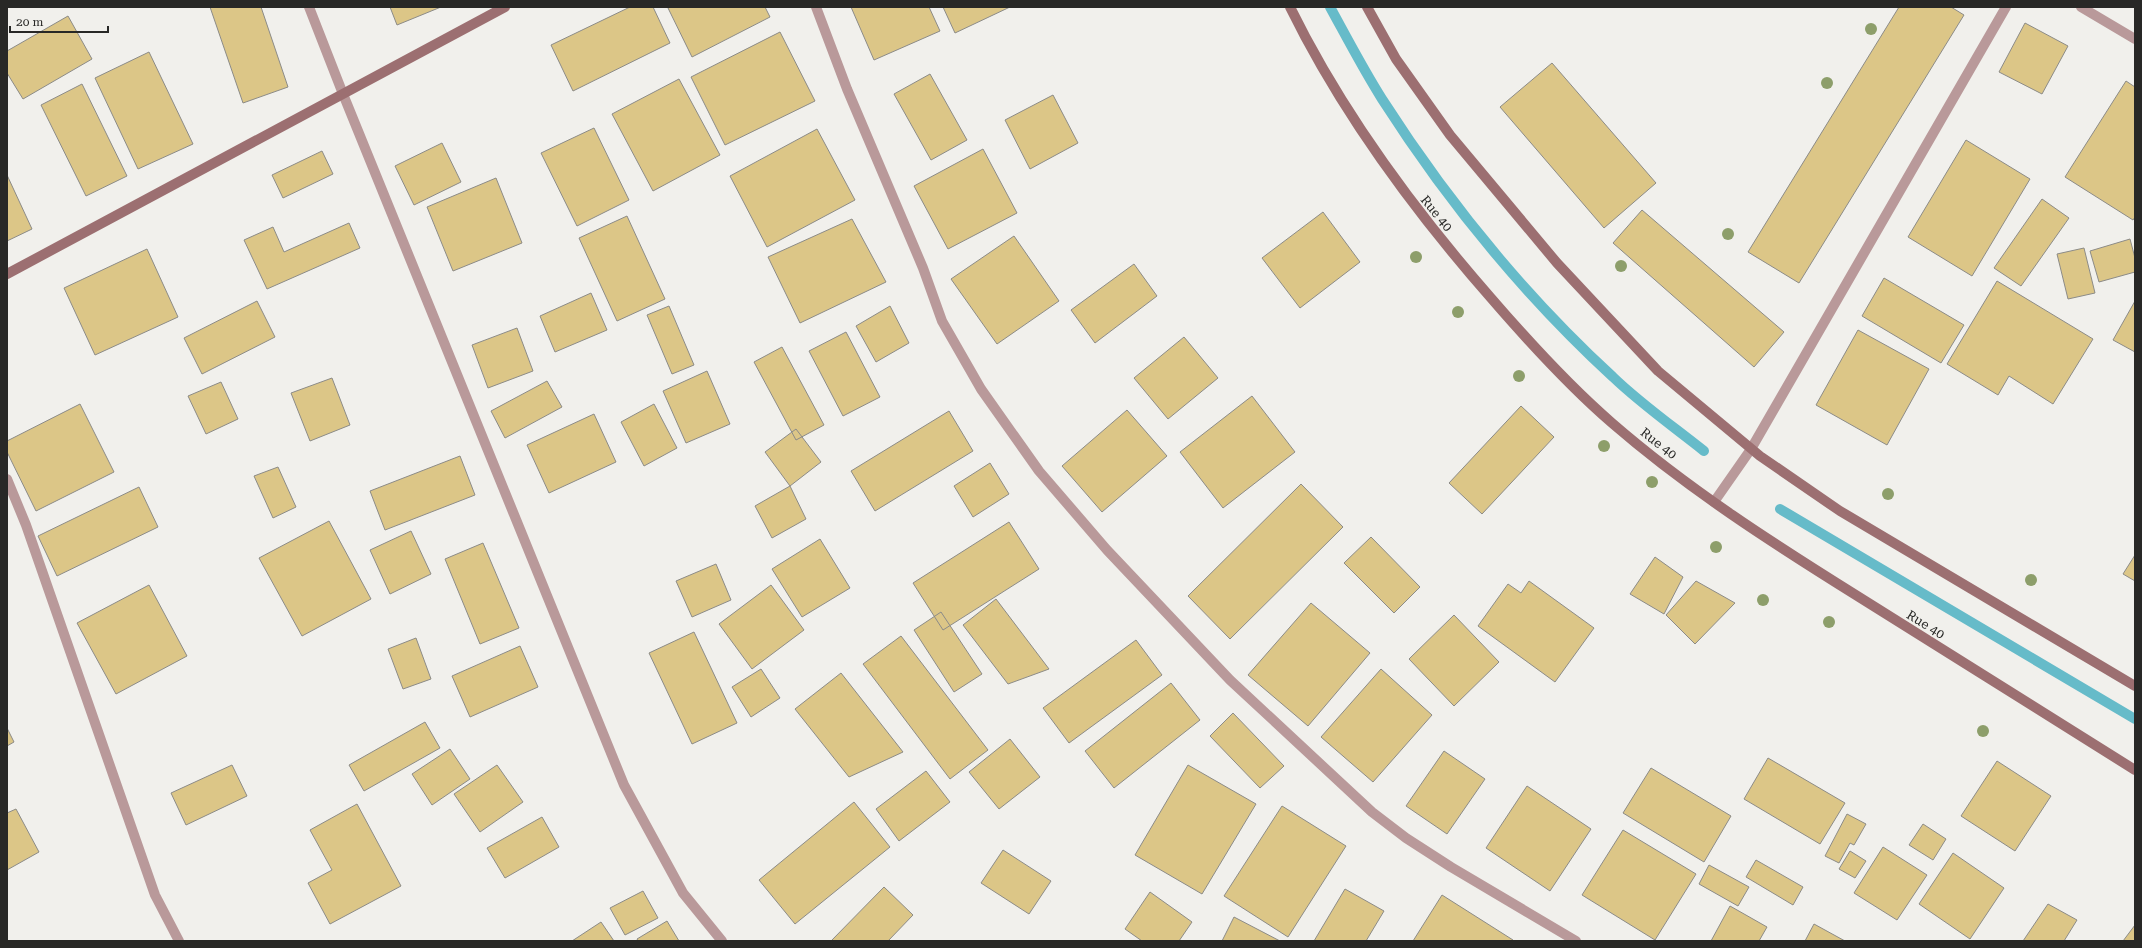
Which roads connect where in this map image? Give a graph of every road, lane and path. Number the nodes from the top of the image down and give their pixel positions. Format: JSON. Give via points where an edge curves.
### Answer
{"nodes":[{"id":1,"x":309,"y":7,"type":"edge"},
{"id":2,"x":505,"y":7,"type":"edge"},
{"id":3,"x":816,"y":7,"type":"edge"},
{"id":4,"x":1290,"y":7,"type":"edge"},
{"id":5,"x":1367,"y":7,"type":"edge"},
{"id":6,"x":2006,"y":7,"type":"edge"},
{"id":7,"x":2081,"y":7,"type":"edge"},
{"id":8,"x":2135,"y":39,"type":"edge"},
{"id":9,"x":342,"y":94,"type":"junction"},
{"id":10,"x":7,"y":274,"type":"edge"},
{"id":11,"x":1751,"y":449,"type":"junction"},
{"id":12,"x":7,"y":479,"type":"edge"},
{"id":13,"x":1714,"y":502,"type":"junction"},
{"id":14,"x":2135,"y":686,"type":"edge"},
{"id":15,"x":2135,"y":770,"type":"edge"},
{"id":16,"x":179,"y":941,"type":"edge"},
{"id":17,"x":722,"y":941,"type":"edge"},
{"id":18,"x":1576,"y":941,"type":"edge"}],
"edges":[{"from":1,"to":9,"type":"street"},
{"from":2,"to":9,"type":"main road"},
{"from":3,"to":18,"type":"street","via":[[847,89],[923,268],[942,321],[981,389],[1039,471],[1107,550],[1230,680],[1372,812],[1451,867]]},
{"from":4,"to":13,"type":"main road","name":"Rue 40","via":[[1339,98],[1411,202],[1468,272],[1532,346],[1612,423]]},
{"from":5,"to":11,"type":"main road","via":[[1396,59],[1450,135],[1557,263],[1658,371]]},
{"from":6,"to":11,"type":"street"},
{"from":7,"to":8,"type":"street"},
{"from":9,"to":10,"type":"main road"},
{"from":9,"to":17,"type":"street","via":[[624,785],[683,893]]},
{"from":11,"to":13,"type":"street"},
{"from":11,"to":14,"type":"main road","via":[[1840,511]]},
{"from":12,"to":16,"type":"street","via":[[26,525],[155,895]]},
{"from":13,"to":15,"type":"main road","name":"Rue 40","via":[[1785,551]]}]}
